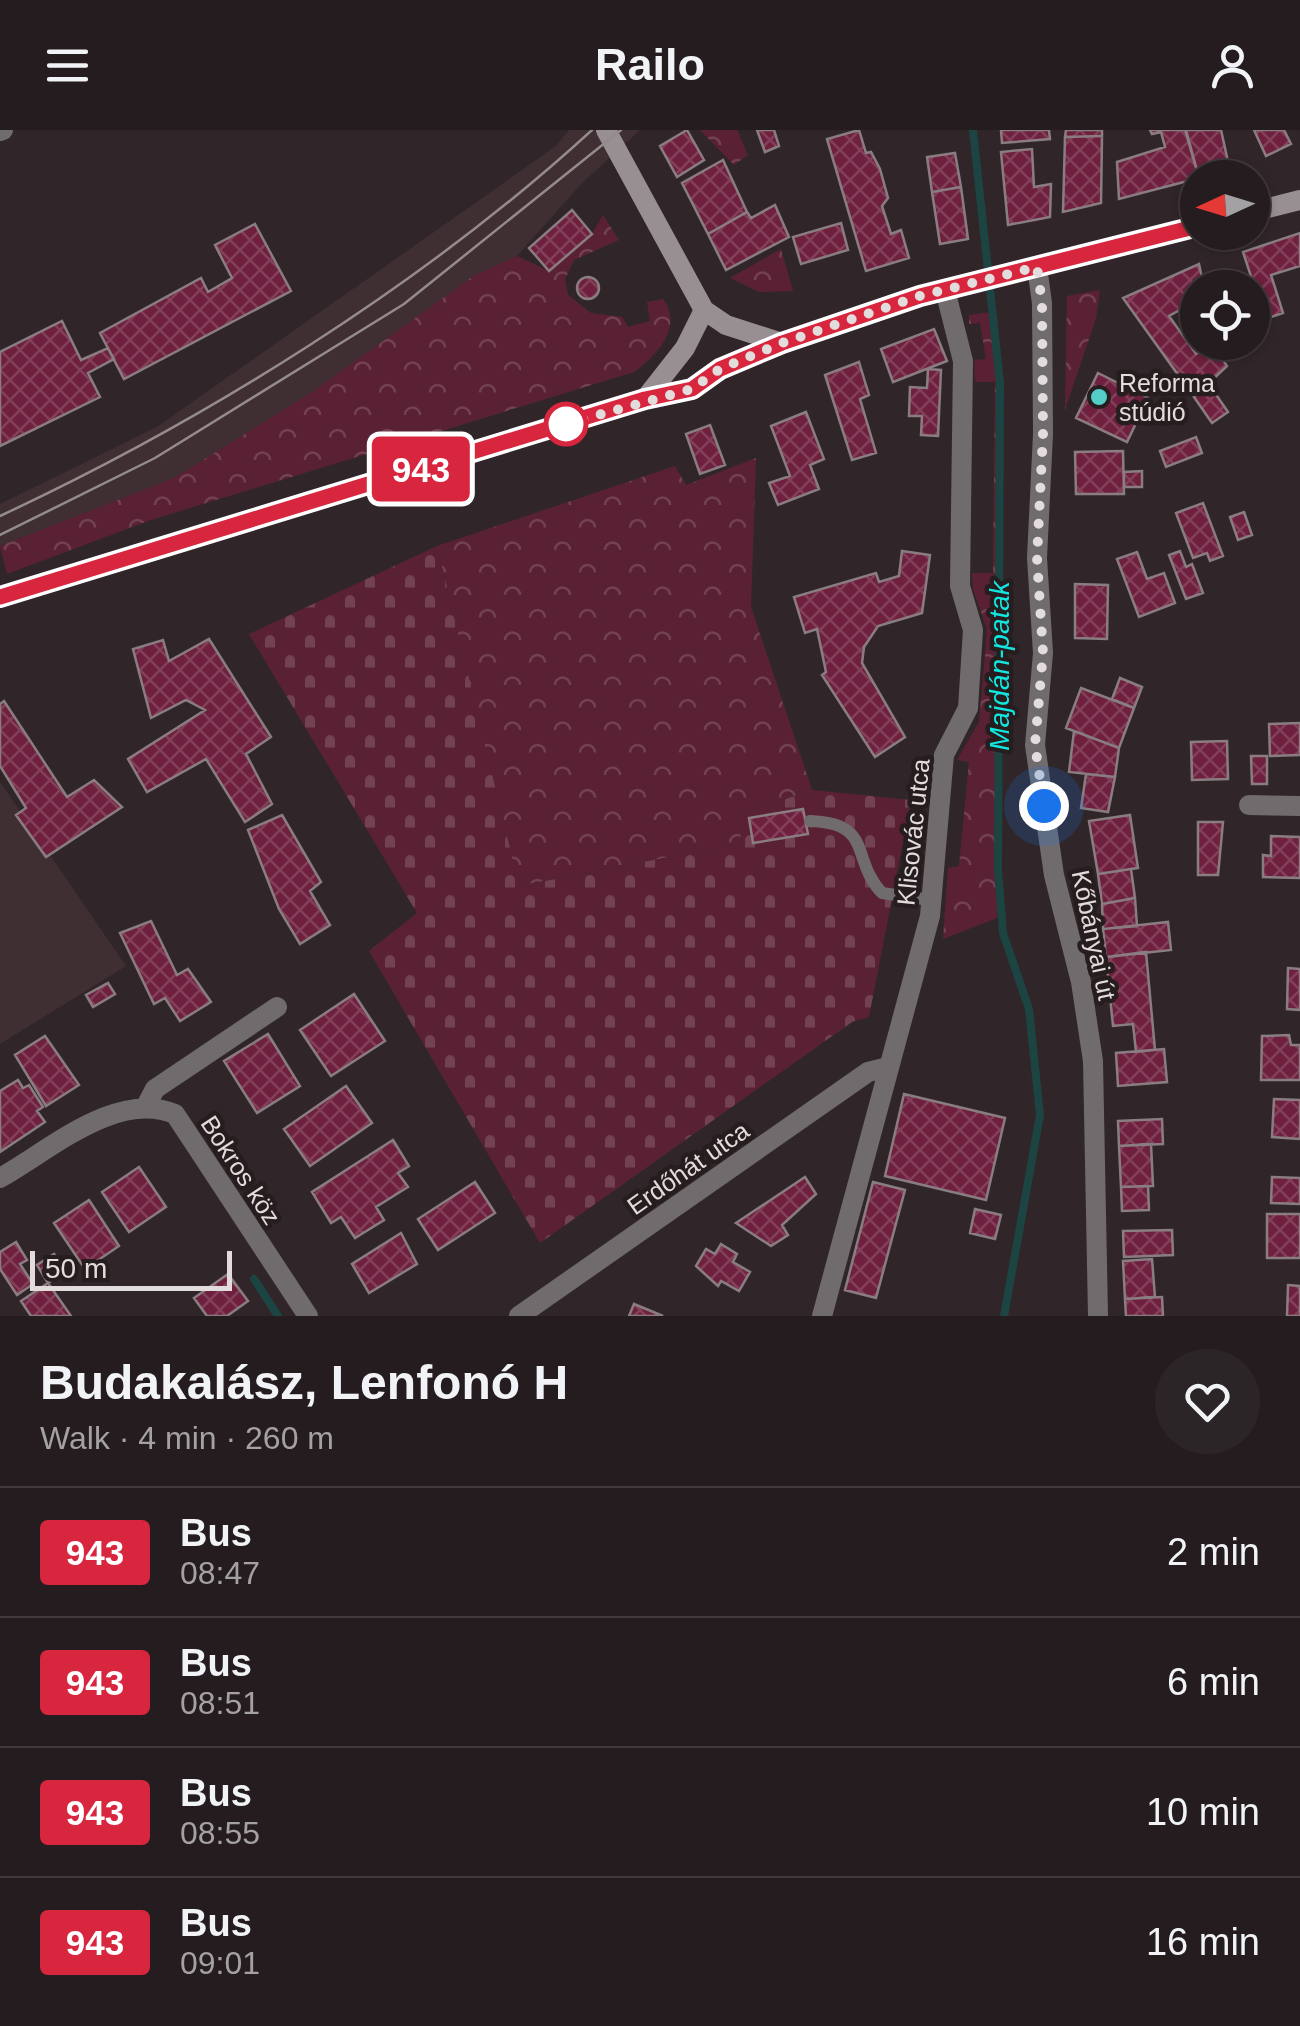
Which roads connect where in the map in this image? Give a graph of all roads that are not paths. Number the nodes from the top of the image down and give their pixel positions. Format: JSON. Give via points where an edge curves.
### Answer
{"nodes":[{"id":1,"x":606,"y":130,"type":"edge"},
{"id":2,"x":1300,"y":200,"type":"edge"},
{"id":3,"x":1270,"y":208,"type":"edge"},
{"id":4,"x":1180,"y":231,"type":"edge"},
{"id":5,"x":1037,"y":267,"type":"junction"},
{"id":6,"x":945,"y":290,"type":"junction"},
{"id":7,"x":704,"y":310,"type":"junction"},
{"id":8,"x":726,"y":325,"type":"junction"},
{"id":9,"x":689,"y":341,"type":"junction"},
{"id":10,"x":782,"y":343,"type":"junction"},
{"id":11,"x":720,"y":369,"type":"junction"},
{"id":12,"x":645,"y":399,"type":"junction"},
{"id":13,"x":0,"y":597,"type":"edge"},
{"id":14,"x":1250,"y":805,"type":"dead end"},
{"id":15,"x":1300,"y":806,"type":"edge"},
{"id":16,"x":810,"y":821,"type":"dead end"},
{"id":17,"x":930,"y":900,"type":"junction"},
{"id":18,"x":277,"y":1007,"type":"dead end"},
{"id":19,"x":888,"y":1067,"type":"junction"},
{"id":20,"x":146,"y":1106,"type":"junction"},
{"id":21,"x":0,"y":1178,"type":"edge"},
{"id":22,"x":308,"y":1316,"type":"edge"},
{"id":23,"x":519,"y":1316,"type":"edge"},
{"id":24,"x":822,"y":1316,"type":"edge"},
{"id":25,"x":1098,"y":1316,"type":"edge"}],
"edges":[{"from":1,"to":7,"type":"main road"},
{"from":2,"to":3,"type":"main road"},
{"from":4,"to":5,"type":"main road"},
{"from":5,"to":6,"type":"main road"},
{"from":5,"to":25,"type":"street","name":"Kőbányai út","via":[[1043,653],[1035,745],[1093,1061]]},
{"from":6,"to":10,"type":"main road"},
{"from":6,"to":17,"type":"street","name":"Klisovác utca","via":[[963,361],[960,586],[974,630],[966,717],[942,765]]},
{"from":7,"to":8,"type":"main road"},
{"from":7,"to":9,"type":"main road"},
{"from":8,"to":9,"type":"main road"},
{"from":8,"to":10,"type":"main road"},
{"from":8,"to":11,"type":"main road"},
{"from":9,"to":12,"type":"main road"},
{"from":10,"to":11,"type":"main road"},
{"from":11,"to":12,"type":"main road","via":[[692,389]]},
{"from":12,"to":13,"type":"main road"},
{"from":14,"to":15,"type":"street"},
{"from":16,"to":17,"type":"lane","via":[[851,831],[882,893]]},
{"from":17,"to":19,"type":"street","name":"Klisovác utca"},
{"from":18,"to":20,"type":"street","via":[[154,1088]]},
{"from":19,"to":23,"type":"street","name":"Erdőhát utca","via":[[858,1079]]},
{"from":19,"to":24,"type":"street","name":"Klisovác utca"},
{"from":20,"to":21,"type":"street","via":[[116,1111]]},
{"from":20,"to":22,"type":"street","name":"Bokros köz","via":[[175,1114]]}]}
